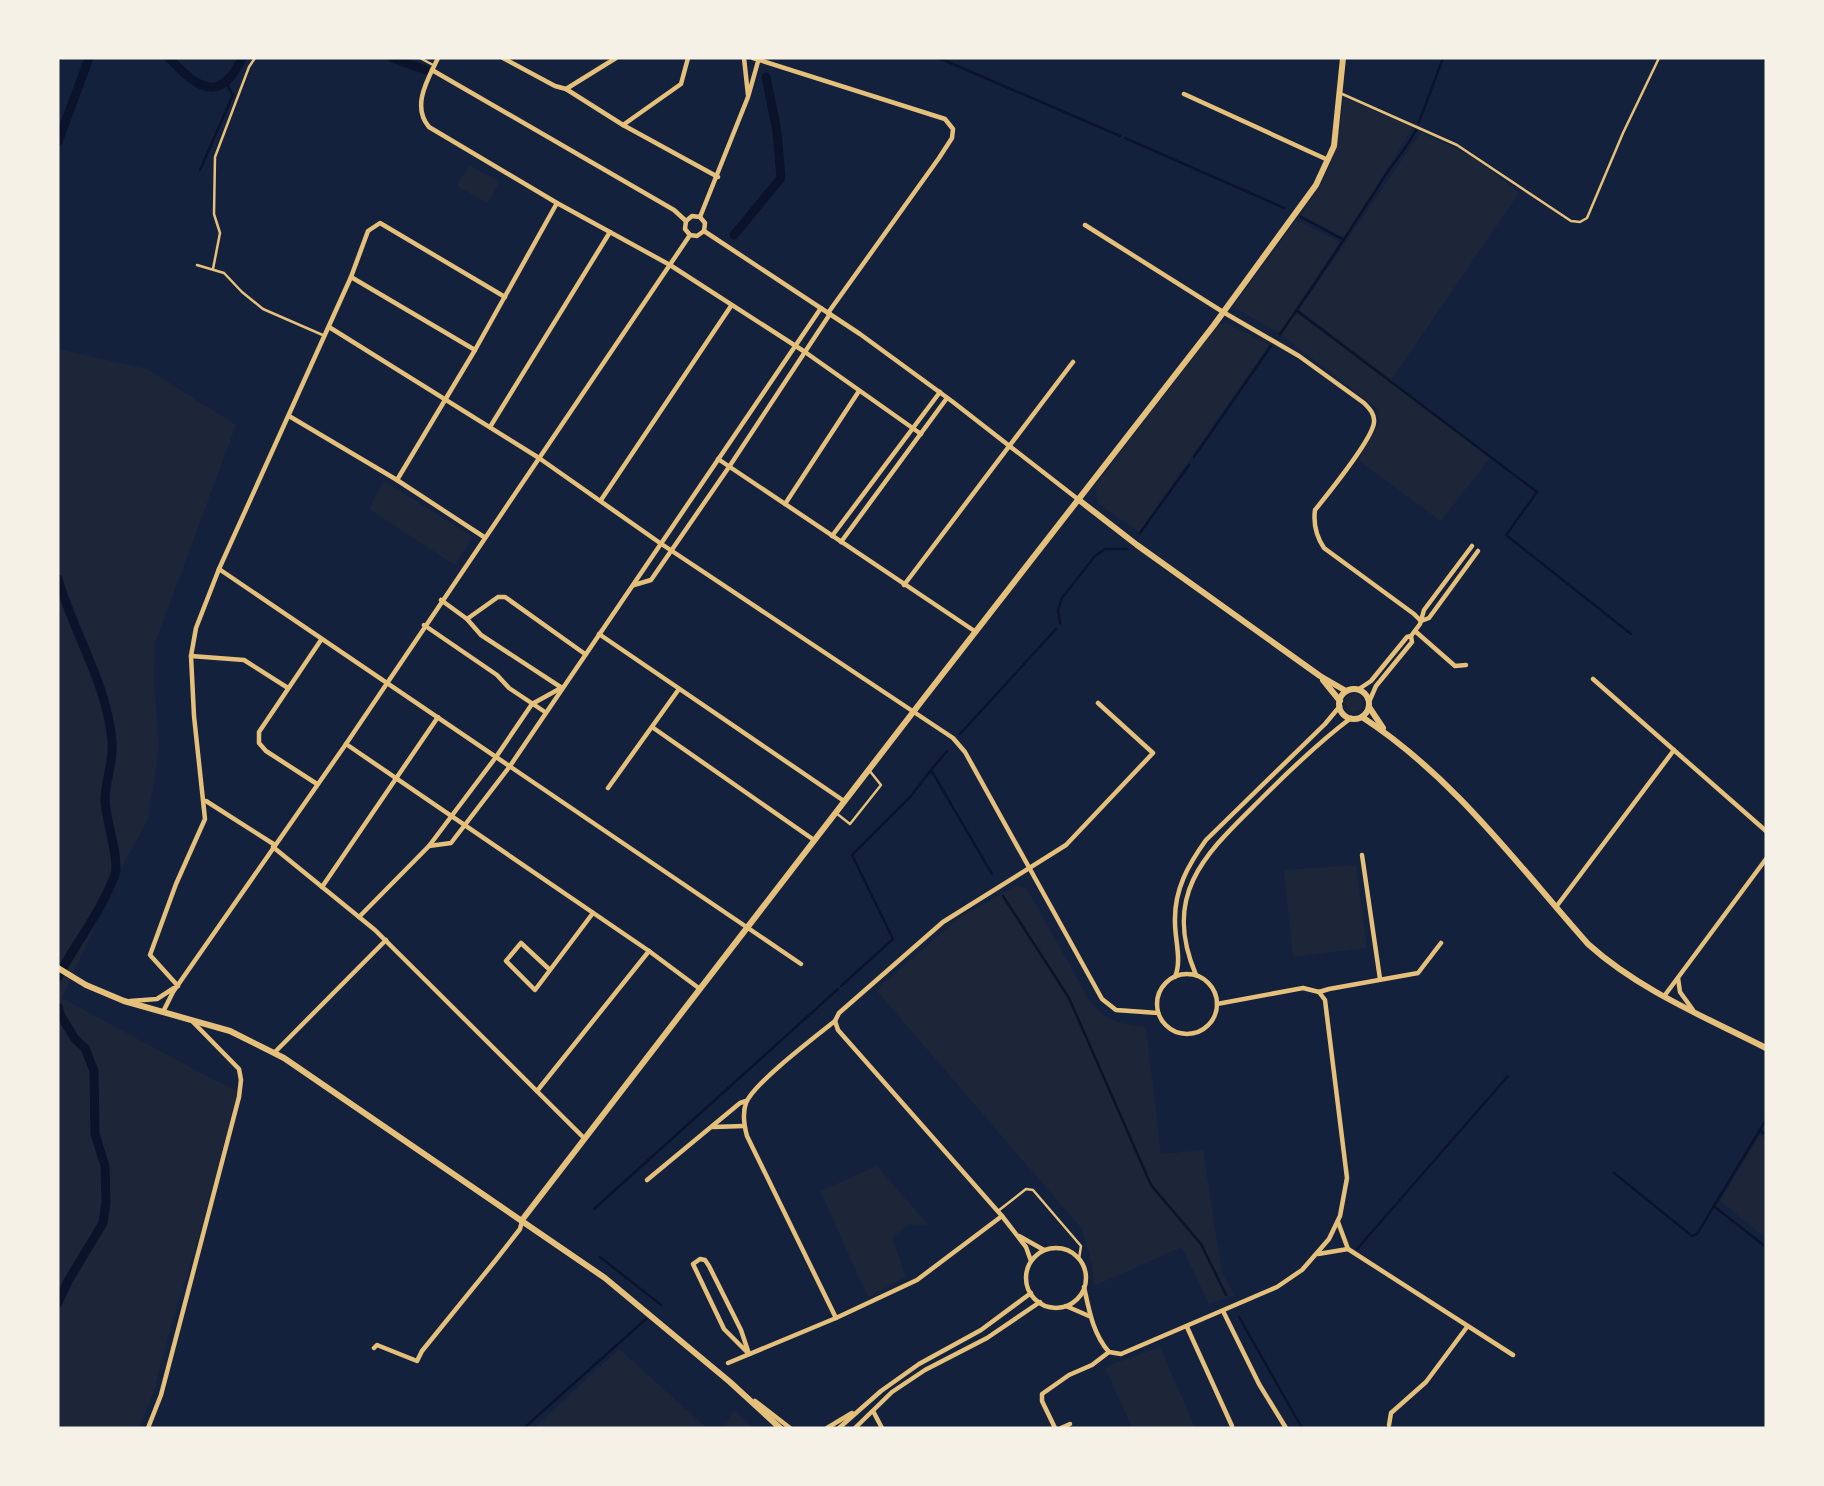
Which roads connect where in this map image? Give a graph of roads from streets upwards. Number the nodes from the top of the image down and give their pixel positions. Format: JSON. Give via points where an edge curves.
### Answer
{"nodes":[{"id":1,"x":438,"y":58,"type":"edge"},
{"id":2,"x":503,"y":58,"type":"edge"},
{"id":3,"x":615,"y":58,"type":"edge"},
{"id":4,"x":688,"y":58,"type":"edge"},
{"id":5,"x":744,"y":58,"type":"edge"},
{"id":6,"x":757,"y":58,"type":"edge"},
{"id":7,"x":1343,"y":58,"type":"edge"},
{"id":8,"x":434,"y":68,"type":"junction"},
{"id":9,"x":566,"y":89,"type":"junction"},
{"id":10,"x":1184,"y":94,"type":"dead end"},
{"id":11,"x":748,"y":97,"type":"junction"},
{"id":12,"x":623,"y":125,"type":"junction"},
{"id":13,"x":1329,"y":160,"type":"junction"},
{"id":14,"x":718,"y":177,"type":"junction"},
{"id":15,"x":557,"y":203,"type":"junction"},
{"id":16,"x":700,"y":217,"type":"junction"},
{"id":17,"x":686,"y":220,"type":"junction"},
{"id":18,"x":1085,"y":225,"type":"dead end"},
{"id":19,"x":704,"y":231,"type":"junction"},
{"id":20,"x":610,"y":232,"type":"junction"},
{"id":21,"x":690,"y":235,"type":"junction"},
{"id":22,"x":670,"y":265,"type":"junction"},
{"id":23,"x":351,"y":277,"type":"junction"},
{"id":24,"x":505,"y":297,"type":"junction"},
{"id":25,"x":731,"y":306,"type":"junction"},
{"id":26,"x":821,"y":308,"type":"junction"},
{"id":27,"x":1223,"y":312,"type":"junction"},
{"id":28,"x":829,"y":313,"type":"junction"},
{"id":29,"x":329,"y":327,"type":"junction"},
{"id":30,"x":795,"y":346,"type":"junction"},
{"id":31,"x":475,"y":350,"type":"junction"},
{"id":32,"x":805,"y":352,"type":"junction"},
{"id":33,"x":1073,"y":362,"type":"dead end"},
{"id":34,"x":859,"y":391,"type":"junction"},
{"id":35,"x":940,"y":392,"type":"junction"},
{"id":36,"x":947,"y":398,"type":"junction"},
{"id":37,"x":444,"y":399,"type":"junction"},
{"id":38,"x":289,"y":416,"type":"junction"},
{"id":39,"x":490,"y":428,"type":"junction"},
{"id":40,"x":912,"y":428,"type":"junction"},
{"id":41,"x":921,"y":434,"type":"junction"},
{"id":42,"x":1009,"y":445,"type":"junction"},
{"id":43,"x":538,"y":458,"type":"junction"},
{"id":44,"x":718,"y":459,"type":"junction"},
{"id":45,"x":729,"y":467,"type":"junction"},
{"id":46,"x":397,"y":480,"type":"junction"},
{"id":47,"x":601,"y":500,"type":"junction"},
{"id":48,"x":1079,"y":500,"type":"junction"},
{"id":49,"x":785,"y":504,"type":"junction"},
{"id":50,"x":832,"y":536,"type":"junction"},
{"id":51,"x":484,"y":537,"type":"junction"},
{"id":52,"x":841,"y":542,"type":"junction"},
{"id":53,"x":660,"y":543,"type":"junction"},
{"id":54,"x":1472,"y":546,"type":"dead end"},
{"id":55,"x":672,"y":551,"type":"junction"},
{"id":56,"x":1478,"y":551,"type":"dead end"},
{"id":57,"x":219,"y":569,"type":"junction"},
{"id":58,"x":904,"y":584,"type":"junction"},
{"id":59,"x":633,"y":585,"type":"junction"},
{"id":60,"x":442,"y":600,"type":"junction"},
{"id":61,"x":467,"y":619,"type":"junction"},
{"id":62,"x":1421,"y":621,"type":"junction"},
{"id":63,"x":424,"y":625,"type":"junction"},
{"id":64,"x":1415,"y":631,"type":"junction"},
{"id":65,"x":975,"y":632,"type":"junction"},
{"id":66,"x":599,"y":634,"type":"junction"},
{"id":67,"x":1411,"y":636,"type":"junction"},
{"id":68,"x":321,"y":640,"type":"junction"},
{"id":69,"x":585,"y":654,"type":"junction"},
{"id":70,"x":191,"y":656,"type":"junction"},
{"id":71,"x":1466,"y":666,"type":"dead end"},
{"id":72,"x":1320,"y":676,"type":"junction"},
{"id":73,"x":1593,"y":679,"type":"dead end"},
{"id":74,"x":386,"y":684,"type":"junction"},
{"id":75,"x":288,"y":688,"type":"junction"},
{"id":76,"x":562,"y":688,"type":"junction"},
{"id":77,"x":679,"y":689,"type":"junction"},
{"id":78,"x":1359,"y":690,"type":"junction"},
{"id":79,"x":1346,"y":691,"type":"junction"},
{"id":80,"x":1098,"y":703,"type":"dead end"},
{"id":81,"x":532,"y":704,"type":"junction"},
{"id":82,"x":1340,"y":704,"type":"junction"},
{"id":83,"x":1369,"y":705,"type":"junction"},
{"id":84,"x":914,"y":711,"type":"junction"},
{"id":85,"x":545,"y":712,"type":"junction"},
{"id":86,"x":438,"y":717,"type":"junction"},
{"id":87,"x":1362,"y":717,"type":"junction"},
{"id":88,"x":1351,"y":718,"type":"junction"},
{"id":89,"x":652,"y":727,"type":"junction"},
{"id":90,"x":1386,"y":732,"type":"junction"},
{"id":91,"x":346,"y":744,"type":"junction"},
{"id":92,"x":1674,"y":750,"type":"junction"},
{"id":93,"x":496,"y":757,"type":"junction"},
{"id":94,"x":510,"y":765,"type":"junction"},
{"id":95,"x":397,"y":779,"type":"junction"},
{"id":96,"x":317,"y":784,"type":"junction"},
{"id":97,"x":608,"y":788,"type":"dead end"},
{"id":98,"x":205,"y":800,"type":"junction"},
{"id":99,"x":845,"y":802,"type":"junction"},
{"id":100,"x":452,"y":817,"type":"junction"},
{"id":101,"x":465,"y":826,"type":"junction"},
{"id":102,"x":1766,"y":831,"type":"edge"},
{"id":103,"x":814,"y":840,"type":"junction"},
{"id":104,"x":274,"y":846,"type":"junction"},
{"id":105,"x":429,"y":846,"type":"junction"},
{"id":106,"x":1362,"y":855,"type":"dead end"},
{"id":107,"x":1766,"y":859,"type":"edge"},
{"id":108,"x":1030,"y":868,"type":"junction"},
{"id":109,"x":322,"y":887,"type":"junction"},
{"id":110,"x":1556,"y":907,"type":"junction"},
{"id":111,"x":593,"y":913,"type":"junction"},
{"id":112,"x":359,"y":917,"type":"junction"},
{"id":113,"x":747,"y":928,"type":"junction"},
{"id":114,"x":386,"y":940,"type":"junction"},
{"id":115,"x":1441,"y":943,"type":"dead end"},
{"id":116,"x":649,"y":951,"type":"junction"},
{"id":117,"x":801,"y":964,"type":"dead end"},
{"id":118,"x":58,"y":968,"type":"edge"},
{"id":119,"x":550,"y":970,"type":"junction"},
{"id":120,"x":1196,"y":975,"type":"junction"},
{"id":121,"x":1175,"y":977,"type":"junction"},
{"id":122,"x":1678,"y":977,"type":"junction"},
{"id":123,"x":1380,"y":979,"type":"junction"},
{"id":124,"x":178,"y":986,"type":"junction"},
{"id":125,"x":700,"y":989,"type":"junction"},
{"id":126,"x":1319,"y":992,"type":"junction"},
{"id":127,"x":1665,"y":995,"type":"junction"},
{"id":128,"x":124,"y":1001,"type":"junction"},
{"id":129,"x":1217,"y":1004,"type":"junction"},
{"id":130,"x":1694,"y":1011,"type":"junction"},
{"id":131,"x":163,"y":1013,"type":"junction"},
{"id":132,"x":1158,"y":1013,"type":"junction"},
{"id":133,"x":192,"y":1021,"type":"junction"},
{"id":134,"x":835,"y":1021,"type":"junction"},
{"id":135,"x":1766,"y":1048,"type":"edge"},
{"id":136,"x":274,"y":1053,"type":"junction"},
{"id":137,"x":537,"y":1091,"type":"junction"},
{"id":138,"x":747,"y":1101,"type":"junction"},
{"id":139,"x":744,"y":1126,"type":"junction"},
{"id":140,"x":712,"y":1127,"type":"junction"},
{"id":141,"x":584,"y":1139,"type":"junction"},
{"id":142,"x":647,"y":1180,"type":"dead end"},
{"id":143,"x":1000,"y":1213,"type":"junction"},
{"id":144,"x":522,"y":1220,"type":"junction"},
{"id":145,"x":1338,"y":1221,"type":"junction"},
{"id":146,"x":1015,"y":1234,"type":"junction"},
{"id":147,"x":1348,"y":1249,"type":"junction"},
{"id":148,"x":1044,"y":1250,"type":"junction"},
{"id":149,"x":1318,"y":1254,"type":"junction"},
{"id":150,"x":1031,"y":1261,"type":"junction"},
{"id":151,"x":1084,"y":1287,"type":"junction"},
{"id":152,"x":1031,"y":1293,"type":"junction"},
{"id":153,"x":1040,"y":1302,"type":"junction"},
{"id":154,"x":1065,"y":1306,"type":"junction"},
{"id":155,"x":1223,"y":1311,"type":"junction"},
{"id":156,"x":1089,"y":1316,"type":"junction"},
{"id":157,"x":836,"y":1318,"type":"junction"},
{"id":158,"x":1187,"y":1327,"type":"junction"},
{"id":159,"x":1467,"y":1327,"type":"junction"},
{"id":160,"x":374,"y":1348,"type":"dead end"},
{"id":161,"x":1109,"y":1352,"type":"junction"},
{"id":162,"x":749,"y":1354,"type":"junction"},
{"id":163,"x":1513,"y":1355,"type":"dead end"},
{"id":164,"x":728,"y":1363,"type":"dead end"},
{"id":165,"x":730,"y":1382,"type":"junction"},
{"id":166,"x":859,"y":1409,"type":"junction"},
{"id":167,"x":873,"y":1411,"type":"junction"},
{"id":168,"x":866,"y":1418,"type":"junction"},
{"id":169,"x":1070,"y":1424,"type":"dead end"},
{"id":170,"x":1389,"y":1425,"type":"dead end"},
{"id":171,"x":1232,"y":1426,"type":"dead end"},
{"id":172,"x":148,"y":1428,"type":"edge"},
{"id":173,"x":780,"y":1428,"type":"edge"},
{"id":174,"x":790,"y":1428,"type":"edge"},
{"id":175,"x":827,"y":1428,"type":"edge"},
{"id":176,"x":839,"y":1428,"type":"edge"},
{"id":177,"x":855,"y":1428,"type":"edge"},
{"id":178,"x":860,"y":1428,"type":"edge"},
{"id":179,"x":881,"y":1428,"type":"edge"},
{"id":180,"x":1055,"y":1428,"type":"edge"},
{"id":181,"x":1061,"y":1428,"type":"edge"},
{"id":182,"x":1286,"y":1428,"type":"edge"}],
"edges":[{"from":1,"to":8,"type":"street"},
{"from":2,"to":9,"type":"street"},
{"from":3,"to":9,"type":"street"},
{"from":4,"to":12,"type":"street","via":[[681,84]]},
{"from":5,"to":11,"type":"street"},
{"from":6,"to":11,"type":"street"},
{"from":6,"to":28,"type":"street","via":[[945,119],[953,129]]},
{"from":7,"to":13,"type":"street"},
{"from":8,"to":15,"type":"street","via":[[420,112],[429,127]]},
{"from":8,"to":17,"type":"street"},
{"from":9,"to":12,"type":"street"},
{"from":10,"to":13,"type":"street"},
{"from":11,"to":14,"type":"street"},
{"from":12,"to":14,"type":"street"},
{"from":13,"to":27,"type":"street","via":[[1316,185]]},
{"from":14,"to":16,"type":"street"},
{"from":15,"to":20,"type":"street"},
{"from":15,"to":24,"type":"street"},
{"from":16,"to":17,"type":"street"},
{"from":16,"to":19,"type":"street"},
{"from":17,"to":21,"type":"street"},
{"from":18,"to":27,"type":"street"},
{"from":19,"to":21,"type":"street"},
{"from":19,"to":26,"type":"street"},
{"from":20,"to":22,"type":"street"},
{"from":20,"to":39,"type":"street"},
{"from":21,"to":22,"type":"street"},
{"from":22,"to":25,"type":"street"},
{"from":22,"to":43,"type":"street"},
{"from":23,"to":24,"type":"street","via":[[368,231],[380,223]]},
{"from":23,"to":29,"type":"street"},
{"from":23,"to":31,"type":"street"},
{"from":24,"to":31,"type":"street"},
{"from":25,"to":30,"type":"street"},
{"from":25,"to":47,"type":"street"},
{"from":26,"to":28,"type":"street"},
{"from":26,"to":30,"type":"street"},
{"from":27,"to":48,"type":"street"},
{"from":27,"to":62,"type":"street","via":[[1299,356],[1372,411],[1374,423],[1368,438],[1315,510],[1317,537],[1324,548]]},
{"from":28,"to":32,"type":"street"},
{"from":28,"to":35,"type":"street"},
{"from":29,"to":37,"type":"street"},
{"from":29,"to":38,"type":"street"},
{"from":30,"to":32,"type":"street"},
{"from":30,"to":44,"type":"street"},
{"from":31,"to":37,"type":"street"},
{"from":32,"to":34,"type":"street"},
{"from":32,"to":45,"type":"street"},
{"from":33,"to":42,"type":"street"},
{"from":34,"to":40,"type":"street"},
{"from":34,"to":49,"type":"street"},
{"from":35,"to":36,"type":"street"},
{"from":35,"to":40,"type":"street"},
{"from":36,"to":41,"type":"street"},
{"from":36,"to":42,"type":"street"},
{"from":37,"to":39,"type":"street"},
{"from":37,"to":46,"type":"street"},
{"from":38,"to":46,"type":"street"},
{"from":38,"to":57,"type":"street"},
{"from":39,"to":43,"type":"street"},
{"from":40,"to":41,"type":"street"},
{"from":40,"to":50,"type":"street"},
{"from":41,"to":52,"type":"street"},
{"from":42,"to":48,"type":"street"},
{"from":42,"to":58,"type":"street"},
{"from":43,"to":47,"type":"street"},
{"from":43,"to":51,"type":"street"},
{"from":44,"to":45,"type":"street"},
{"from":44,"to":53,"type":"street"},
{"from":45,"to":49,"type":"street"},
{"from":45,"to":55,"type":"street"},
{"from":46,"to":51,"type":"street"},
{"from":47,"to":53,"type":"street"},
{"from":48,"to":65,"type":"street"},
{"from":48,"to":72,"type":"street"},
{"from":49,"to":50,"type":"street"},
{"from":50,"to":52,"type":"street"},
{"from":51,"to":60,"type":"street"},
{"from":52,"to":58,"type":"street"},
{"from":53,"to":55,"type":"street"},
{"from":53,"to":59,"type":"street"},
{"from":54,"to":62,"type":"street","via":[[1424,610]]},
{"from":55,"to":59,"type":"street","via":[[651,580]]},
{"from":55,"to":84,"type":"street"},
{"from":56,"to":62,"type":"street","via":[[1429,618]]},
{"from":57,"to":68,"type":"street"},
{"from":57,"to":70,"type":"street","via":[[196,628]]},
{"from":58,"to":65,"type":"street"},
{"from":59,"to":66,"type":"street"},
{"from":60,"to":61,"type":"street"},
{"from":60,"to":63,"type":"street"},
{"from":61,"to":69,"type":"street","via":[[498,597],[505,597]]},
{"from":61,"to":76,"type":"street","via":[[481,635]]},
{"from":62,"to":64,"type":"street"},
{"from":63,"to":74,"type":"street"},
{"from":63,"to":81,"type":"street"},
{"from":64,"to":67,"type":"street"},
{"from":64,"to":71,"type":"street","via":[[1455,666]]},
{"from":65,"to":84,"type":"street"},
{"from":66,"to":69,"type":"street"},
{"from":66,"to":77,"type":"street"},
{"from":67,"to":78,"type":"street"},
{"from":67,"to":83,"type":"street","via":[[1412,642],[1376,686]]},
{"from":68,"to":74,"type":"street"},
{"from":68,"to":75,"type":"street"},
{"from":69,"to":76,"type":"street"},
{"from":70,"to":75,"type":"street","via":[[244,660]]},
{"from":70,"to":98,"type":"street"},
{"from":72,"to":79,"type":"street"},
{"from":72,"to":82,"type":"street"},
{"from":73,"to":92,"type":"street"},
{"from":74,"to":86,"type":"street"},
{"from":74,"to":91,"type":"street"},
{"from":75,"to":96,"type":"street","via":[[259,732],[259,743]]},
{"from":76,"to":81,"type":"street"},
{"from":76,"to":85,"type":"street"},
{"from":77,"to":89,"type":"street"},
{"from":77,"to":99,"type":"street"},
{"from":78,"to":79,"type":"street"},
{"from":78,"to":83,"type":"street","via":[[1367,695]]},
{"from":79,"to":82,"type":"street"},
{"from":80,"to":108,"type":"street","via":[[1153,754],[1066,845]]},
{"from":81,"to":85,"type":"street"},
{"from":81,"to":93,"type":"street"},
{"from":82,"to":88,"type":"street"},
{"from":82,"to":121,"type":"street","via":[[1194,857],[1176,900],[1179,967]]},
{"from":83,"to":87,"type":"street"},
{"from":83,"to":90,"type":"street"},
{"from":84,"to":99,"type":"street"},
{"from":84,"to":108,"type":"street","via":[[965,752]]},
{"from":85,"to":94,"type":"street"},
{"from":86,"to":93,"type":"street"},
{"from":86,"to":95,"type":"street"},
{"from":87,"to":88,"type":"street"},
{"from":87,"to":90,"type":"street"},
{"from":88,"to":120,"type":"street","via":[[1289,772],[1199,866],[1184,907],[1186,947]]},
{"from":89,"to":97,"type":"street"},
{"from":89,"to":103,"type":"street"},
{"from":90,"to":110,"type":"street","via":[[1460,798]]},
{"from":91,"to":95,"type":"street"},
{"from":91,"to":96,"type":"street"},
{"from":92,"to":102,"type":"street"},
{"from":92,"to":110,"type":"street"},
{"from":93,"to":94,"type":"street"},
{"from":93,"to":100,"type":"street"},
{"from":94,"to":101,"type":"street"},
{"from":94,"to":113,"type":"street"},
{"from":95,"to":100,"type":"street"},
{"from":95,"to":109,"type":"street"},
{"from":96,"to":104,"type":"street"},
{"from":98,"to":104,"type":"street"},
{"from":98,"to":124,"type":"street","via":[[205,818],[150,955]]},
{"from":99,"to":103,"type":"street"},
{"from":100,"to":101,"type":"street"},
{"from":100,"to":105,"type":"street"},
{"from":101,"to":105,"type":"street","via":[[450,844]]},
{"from":101,"to":111,"type":"street"},
{"from":103,"to":113,"type":"street"},
{"from":104,"to":109,"type":"street"},
{"from":104,"to":124,"type":"street"},
{"from":105,"to":112,"type":"street"},
{"from":106,"to":123,"type":"street"},
{"from":107,"to":122,"type":"street"},
{"from":108,"to":132,"type":"street","via":[[1102,999],[1116,1010]]},
{"from":108,"to":134,"type":"street","via":[[943,922]]},
{"from":109,"to":112,"type":"street"},
{"from":110,"to":127,"type":"street","via":[[1606,961]]},
{"from":111,"to":116,"type":"street"},
{"from":111,"to":119,"type":"street"},
{"from":112,"to":114,"type":"street"},
{"from":113,"to":117,"type":"street"},
{"from":113,"to":125,"type":"street"},
{"from":114,"to":136,"type":"street"},
{"from":114,"to":137,"type":"street"},
{"from":115,"to":123,"type":"street","via":[[1418,973]]},
{"from":116,"to":125,"type":"street"},
{"from":116,"to":137,"type":"street"},
{"from":118,"to":128,"type":"street"},
{"from":119,"to":119,"type":"street","via":[[535,990],[506,961],[521,943]]},
{"from":120,"to":121,"type":"street"},
{"from":120,"to":129,"type":"street","via":[[1211,986]]},
{"from":121,"to":132,"type":"street","via":[[1160,992]]},
{"from":122,"to":127,"type":"street"},
{"from":122,"to":130,"type":"street","via":[[1680,992]]},
{"from":123,"to":126,"type":"street"},
{"from":124,"to":128,"type":"street","via":[[157,999]]},
{"from":124,"to":131,"type":"street"},
{"from":125,"to":141,"type":"street"},
{"from":126,"to":129,"type":"street","via":[[1303,988]]},
{"from":126,"to":145,"type":"street","via":[[1325,1000],[1348,1178]]},
{"from":127,"to":130,"type":"street"},
{"from":128,"to":131,"type":"street"},
{"from":129,"to":132,"type":"street","via":[[1210,1024],[1192,1034],[1171,1030]]},
{"from":130,"to":135,"type":"street"},
{"from":131,"to":133,"type":"street"},
{"from":133,"to":136,"type":"street","via":[[230,1031]]},
{"from":133,"to":172,"type":"street","via":[[239,1069],[242,1080],[161,1395]]},
{"from":134,"to":138,"type":"street"},
{"from":134,"to":143,"type":"street","via":[[838,1030]]},
{"from":136,"to":144,"type":"street"},
{"from":137,"to":141,"type":"street"},
{"from":138,"to":139,"type":"street"},
{"from":138,"to":140,"type":"street"},
{"from":139,"to":140,"type":"street"},
{"from":139,"to":157,"type":"street"},
{"from":140,"to":142,"type":"street"},
{"from":141,"to":144,"type":"street"},
{"from":143,"to":146,"type":"street"},
{"from":143,"to":157,"type":"street","via":[[917,1280]]},
{"from":144,"to":160,"type":"street","via":[[417,1361],[377,1345]]},
{"from":144,"to":165,"type":"street","via":[[605,1278]]},
{"from":145,"to":147,"type":"street"},
{"from":145,"to":149,"type":"street"},
{"from":146,"to":148,"type":"street"},
{"from":146,"to":150,"type":"street"},
{"from":147,"to":149,"type":"street"},
{"from":147,"to":159,"type":"street"},
{"from":148,"to":150,"type":"street"},
{"from":148,"to":151,"type":"street","via":[[1063,1248],[1079,1259],[1086,1274]]},
{"from":149,"to":155,"type":"street","via":[[1277,1287]]},
{"from":150,"to":152,"type":"street","via":[[1026,1277]]},
{"from":151,"to":154,"type":"street"},
{"from":151,"to":156,"type":"street"},
{"from":152,"to":153,"type":"street"},
{"from":152,"to":166,"type":"street","via":[[981,1330],[919,1364]]},
{"from":153,"to":154,"type":"street","via":[[1049,1307]]},
{"from":153,"to":167,"type":"street","via":[[987,1338],[925,1370]]},
{"from":154,"to":156,"type":"street"},
{"from":155,"to":158,"type":"street"},
{"from":155,"to":182,"type":"street"},
{"from":156,"to":161,"type":"street"},
{"from":157,"to":162,"type":"street"},
{"from":158,"to":161,"type":"street","via":[[1121,1354]]},
{"from":158,"to":171,"type":"street"},
{"from":159,"to":163,"type":"street"},
{"from":159,"to":170,"type":"street","via":[[1432,1375],[1391,1413]]},
{"from":161,"to":180,"type":"street","via":[[1042,1394]]},
{"from":162,"to":162,"type":"street","via":[[709,1266],[705,1260],[696,1260],[692,1265],[714,1312]]},
{"from":162,"to":164,"type":"street"},
{"from":165,"to":173,"type":"street"},
{"from":165,"to":174,"type":"street"},
{"from":166,"to":175,"type":"street"},
{"from":166,"to":176,"type":"street"},
{"from":167,"to":168,"type":"street"},
{"from":167,"to":179,"type":"street"},
{"from":168,"to":177,"type":"street"},
{"from":168,"to":178,"type":"street"},
{"from":169,"to":181,"type":"street"}]}
